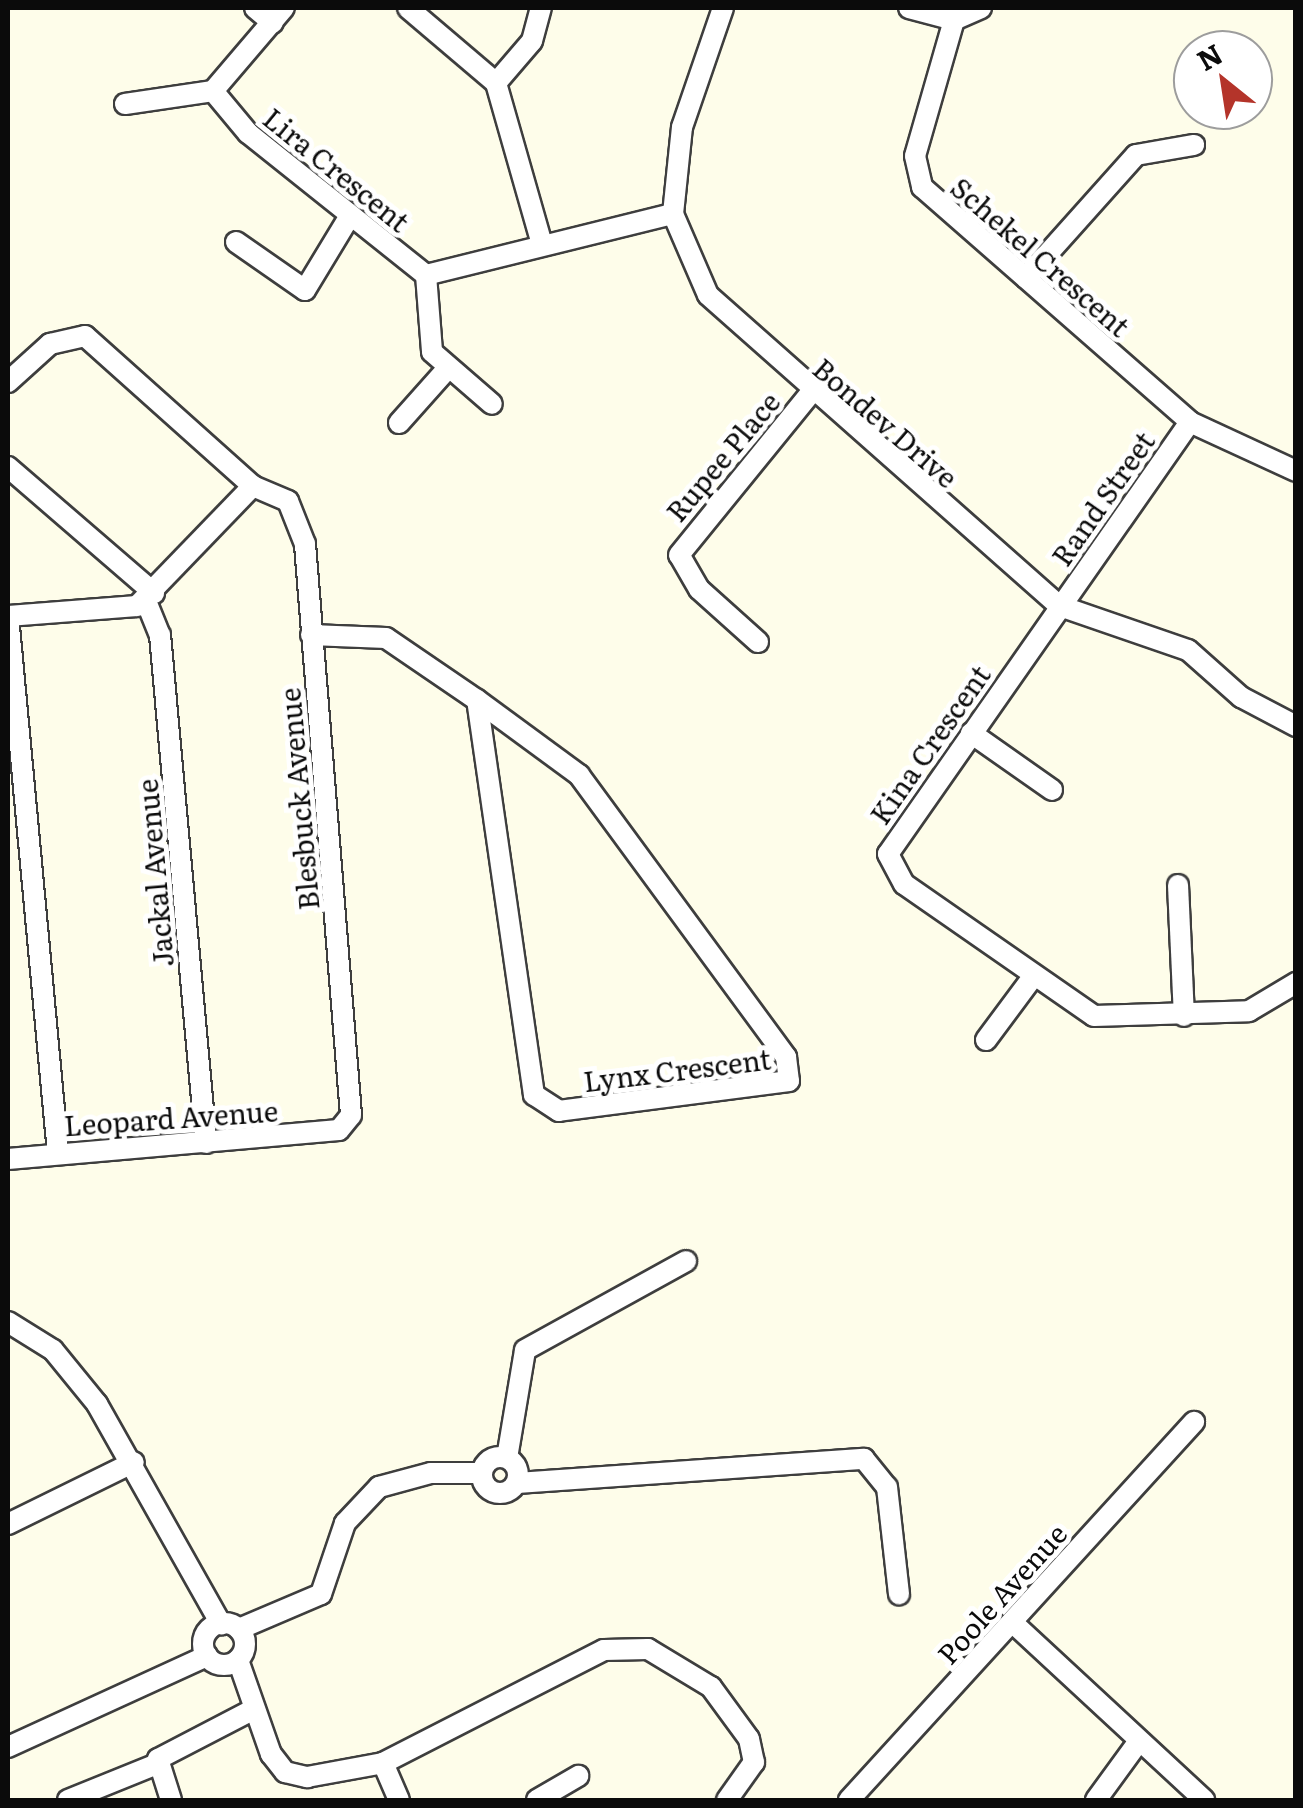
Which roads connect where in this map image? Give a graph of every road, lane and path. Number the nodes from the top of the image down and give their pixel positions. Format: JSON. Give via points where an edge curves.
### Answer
{"nodes":[{"id":1,"x":255,"y":8,"type":"edge"},
{"id":2,"x":408,"y":8,"type":"edge"},
{"id":3,"x":541,"y":8,"type":"edge"},
{"id":4,"x":723,"y":8,"type":"edge"},
{"id":5,"x":909,"y":8,"type":"edge"},
{"id":6,"x":981,"y":8,"type":"edge"},
{"id":7,"x":278,"y":15,"type":"edge"},
{"id":8,"x":954,"y":20,"type":"junction"},
{"id":9,"x":496,"y":83,"type":"junction"},
{"id":10,"x":213,"y":92,"type":"junction"},
{"id":11,"x":125,"y":104,"type":"dead end"},
{"id":12,"x":1194,"y":145,"type":"dead end"},
{"id":13,"x":673,"y":214,"type":"junction"},
{"id":14,"x":348,"y":219,"type":"junction"},
{"id":15,"x":236,"y":242,"type":"dead end"},
{"id":16,"x":542,"y":244,"type":"junction"},
{"id":17,"x":426,"y":275,"type":"junction"},
{"id":18,"x":1026,"y":278,"type":"junction"},
{"id":19,"x":448,"y":368,"type":"junction"},
{"id":20,"x":8,"y":382,"type":"edge"},
{"id":21,"x":810,"y":394,"type":"junction"},
{"id":22,"x":492,"y":404,"type":"dead end"},
{"id":23,"x":399,"y":422,"type":"dead end"},
{"id":24,"x":1190,"y":422,"type":"junction"},
{"id":25,"x":8,"y":466,"type":"edge"},
{"id":26,"x":1296,"y":472,"type":"edge"},
{"id":27,"x":252,"y":486,"type":"junction"},
{"id":28,"x":150,"y":597,"type":"junction"},
{"id":29,"x":1060,"y":606,"type":"junction"},
{"id":30,"x":8,"y":616,"type":"edge"},
{"id":31,"x":311,"y":635,"type":"junction"},
{"id":32,"x":758,"y":642,"type":"dead end"},
{"id":33,"x":478,"y":700,"type":"junction"},
{"id":34,"x":1296,"y":726,"type":"edge"},
{"id":35,"x":971,"y":733,"type":"junction"},
{"id":36,"x":1052,"y":790,"type":"dead end"},
{"id":37,"x":1178,"y":885,"type":"dead end"},
{"id":38,"x":1032,"y":978,"type":"junction"},
{"id":39,"x":1296,"y":983,"type":"edge"},
{"id":40,"x":1184,"y":1016,"type":"junction"},
{"id":41,"x":986,"y":1040,"type":"dead end"},
{"id":42,"x":340,"y":1130,"type":"joint"},
{"id":43,"x":206,"y":1143,"type":"junction"},
{"id":44,"x":58,"y":1153,"type":"junction"},
{"id":45,"x":8,"y":1159,"type":"edge"},
{"id":46,"x":686,"y":1261,"type":"dead end"},
{"id":47,"x":8,"y":1322,"type":"edge"},
{"id":48,"x":1194,"y":1422,"type":"dead end"},
{"id":49,"x":507,"y":1458,"type":"junction"},
{"id":50,"x":134,"y":1462,"type":"junction"},
{"id":51,"x":482,"y":1474,"type":"junction"},
{"id":52,"x":517,"y":1483,"type":"junction"},
{"id":53,"x":8,"y":1524,"type":"edge"},
{"id":54,"x":899,"y":1594,"type":"dead end"},
{"id":55,"x":1012,"y":1622,"type":"junction"},
{"id":56,"x":224,"y":1644,"type":"junction"},
{"id":57,"x":252,"y":1710,"type":"junction"},
{"id":58,"x":1139,"y":1740,"type":"junction"},
{"id":59,"x":8,"y":1748,"type":"edge"},
{"id":60,"x":384,"y":1763,"type":"junction"},
{"id":61,"x":157,"y":1764,"type":"junction"},
{"id":62,"x":578,"y":1776,"type":"dead end"},
{"id":63,"x":68,"y":1800,"type":"edge"},
{"id":64,"x":172,"y":1800,"type":"edge"},
{"id":65,"x":399,"y":1800,"type":"edge"},
{"id":66,"x":536,"y":1800,"type":"edge"},
{"id":67,"x":728,"y":1800,"type":"edge"},
{"id":68,"x":849,"y":1800,"type":"edge"},
{"id":69,"x":1096,"y":1800,"type":"edge"},
{"id":70,"x":1204,"y":1800,"type":"edge"}],
"edges":[{"from":1,"to":7,"type":"street"},
{"from":2,"to":9,"type":"street"},
{"from":3,"to":9,"type":"street","via":[[532,42]]},
{"from":4,"to":13,"type":"street","name":"Bondev Drive","via":[[682,127]]},
{"from":5,"to":8,"type":"street"},
{"from":6,"to":8,"type":"street"},
{"from":7,"to":10,"type":"street"},
{"from":8,"to":18,"type":"street","name":"Schekel Crescent","via":[[916,173],[936,204]]},
{"from":9,"to":16,"type":"street"},
{"from":10,"to":11,"type":"street"},
{"from":10,"to":14,"type":"street","name":"Lira Crescent"},
{"from":12,"to":18,"type":"street","via":[[1136,155]]},
{"from":13,"to":16,"type":"street"},
{"from":13,"to":21,"type":"street","name":"Bondev Drive","via":[[708,295]]},
{"from":14,"to":15,"type":"street","via":[[305,290]]},
{"from":14,"to":17,"type":"street","name":"Lira Crescent"},
{"from":16,"to":17,"type":"street"},
{"from":17,"to":19,"type":"street","via":[[428,344]]},
{"from":18,"to":24,"type":"street","name":"Schekel Crescent"},
{"from":19,"to":22,"type":"street"},
{"from":19,"to":23,"type":"street"},
{"from":20,"to":27,"type":"street","name":"Blesbuck Avenue","via":[[50,344],[85,336]]},
{"from":21,"to":29,"type":"street","name":"Bondev Drive"},
{"from":21,"to":32,"type":"street","name":"Rupee Place","via":[[679,555],[700,589]]},
{"from":24,"to":26,"type":"street","name":"Schekel Crescent"},
{"from":24,"to":29,"type":"street","name":"Rand Street"},
{"from":25,"to":28,"type":"street"},
{"from":27,"to":28,"type":"street"},
{"from":27,"to":31,"type":"street","name":"Blesbuck Avenue","via":[[281,494],[301,524]]},
{"from":28,"to":30,"type":"street","via":[[101,614]]},
{"from":28,"to":43,"type":"street","name":"Jackal Avenue","via":[[160,636]]},
{"from":29,"to":34,"type":"street","name":"Bondev Drive","via":[[1188,650],[1241,697]]},
{"from":29,"to":35,"type":"street","name":"Kina Crescent"},
{"from":30,"to":44,"type":"street"},
{"from":31,"to":33,"type":"street","name":"Lynx Crescent","via":[[375,633]]},
{"from":31,"to":42,"type":"street","name":"Blesbuck Avenue","via":[[353,1106]]},
{"from":33,"to":33,"type":"street","name":"Lynx Crescent","via":[[534,1095],[558,1111],[789,1081],[786,1057],[611,812],[562,760]]},
{"from":35,"to":36,"type":"street"},
{"from":35,"to":38,"type":"street","name":"Kina Crescent","via":[[891,842],[890,864]]},
{"from":37,"to":40,"type":"street"},
{"from":38,"to":40,"type":"street","name":"Kina Crescent","via":[[1109,1021]]},
{"from":38,"to":41,"type":"street"},
{"from":39,"to":40,"type":"street","name":"Kina Crescent","via":[[1249,1011]]},
{"from":42,"to":43,"type":"street","name":"Leopard Avenue"},
{"from":43,"to":44,"type":"street","name":"Leopard Avenue"},
{"from":44,"to":45,"type":"street","name":"Leopard Avenue"},
{"from":46,"to":49,"type":"street","via":[[525,1350]]},
{"from":47,"to":50,"type":"street","via":[[68,1366]]},
{"from":48,"to":55,"type":"street","name":"Poole Avenue"},
{"from":49,"to":51,"type":"street","via":[[491,1459]]},
{"from":49,"to":52,"type":"street"},
{"from":50,"to":53,"type":"street"},
{"from":50,"to":56,"type":"street"},
{"from":51,"to":52,"type":"street","via":[[495,1493]]},
{"from":51,"to":56,"type":"street","via":[[431,1472],[380,1487],[344,1523],[330,1584]]},
{"from":52,"to":54,"type":"street","via":[[864,1459],[886,1487]]},
{"from":55,"to":58,"type":"street"},
{"from":55,"to":68,"type":"street","name":"Poole Avenue"},
{"from":56,"to":57,"type":"street"},
{"from":56,"to":59,"type":"street"},
{"from":57,"to":60,"type":"street","via":[[285,1772],[326,1776]]},
{"from":57,"to":61,"type":"street","via":[[180,1742]]},
{"from":58,"to":69,"type":"street"},
{"from":58,"to":70,"type":"street"},
{"from":60,"to":65,"type":"street"},
{"from":60,"to":67,"type":"street","via":[[587,1657],[634,1646],[711,1687],[742,1726],[754,1762]]},
{"from":61,"to":63,"type":"street"},
{"from":61,"to":64,"type":"street"},
{"from":62,"to":66,"type":"street"}]}
